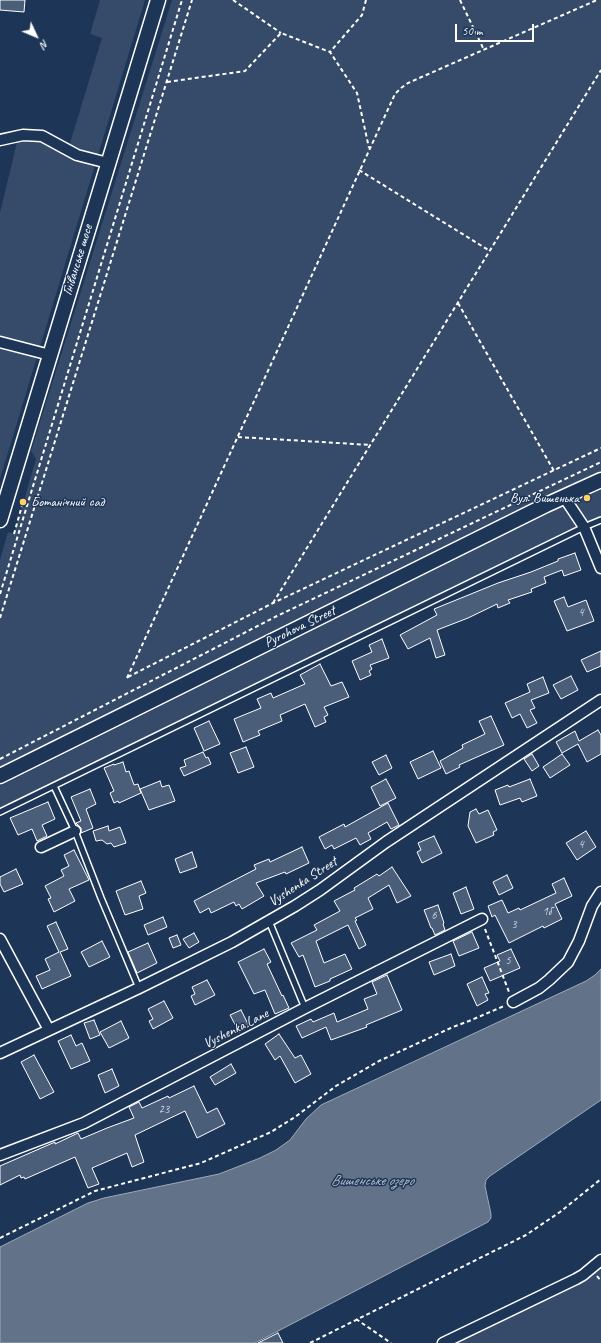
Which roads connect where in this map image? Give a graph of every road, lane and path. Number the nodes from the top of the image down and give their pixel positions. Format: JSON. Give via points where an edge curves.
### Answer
{"nodes":[{"id":1,"x":158,"y":0,"type":"edge"},
{"id":2,"x":182,"y":0,"type":"edge"},
{"id":3,"x":192,"y":0,"type":"edge"},
{"id":4,"x":232,"y":0,"type":"edge"},
{"id":5,"x":366,"y":0,"type":"edge"},
{"id":6,"x":460,"y":0,"type":"edge"},
{"id":7,"x":597,"y":0,"type":"edge"},
{"id":8,"x":281,"y":33,"type":"junction"},
{"id":9,"x":484,"y":50,"type":"junction"},
{"id":10,"x":330,"y":52,"type":"junction"},
{"id":11,"x":601,"y":70,"type":"edge"},
{"id":12,"x":166,"y":82,"type":"junction"},
{"id":13,"x":0,"y":140,"type":"edge"},
{"id":14,"x":369,"y":148,"type":"junction"},
{"id":15,"x":108,"y":163,"type":"junction"},
{"id":16,"x":359,"y":170,"type":"junction"},
{"id":17,"x":490,"y":251,"type":"junction"},
{"id":18,"x":458,"y":303,"type":"junction"},
{"id":19,"x":0,"y":342,"type":"edge"},
{"id":20,"x":50,"y":355,"type":"junction"},
{"id":21,"x":238,"y":437,"type":"junction"},
{"id":22,"x":371,"y":445,"type":"junction"},
{"id":23,"x":601,"y":448,"type":"edge"},
{"id":24,"x":601,"y":462,"type":"edge"},
{"id":25,"x":554,"y":471,"type":"junction"},
{"id":26,"x":601,"y":480,"type":"edge"},
{"id":27,"x":564,"y":496,"type":"junction"},
{"id":28,"x":23,"y":502,"type":"dead end"},
{"id":29,"x":0,"y":520,"type":"edge"},
{"id":30,"x":601,"y":520,"type":"edge"},
{"id":31,"x":584,"y":527,"type":"junction"},
{"id":32,"x":14,"y":534,"type":"dead end"},
{"id":33,"x":601,"y":568,"type":"edge"},
{"id":34,"x":0,"y":594,"type":"edge"},
{"id":35,"x":273,"y":603,"type":"junction"},
{"id":36,"x":0,"y":618,"type":"edge"},
{"id":37,"x":601,"y":700,"type":"edge"},
{"id":38,"x":0,"y":759,"type":"edge"},
{"id":39,"x":15,"y":768,"type":"junction"},
{"id":40,"x":0,"y":772,"type":"edge"},
{"id":41,"x":0,"y":776,"type":"edge"},
{"id":42,"x":54,"y":786,"type":"junction"},
{"id":43,"x":0,"y":812,"type":"edge"},
{"id":44,"x":75,"y":831,"type":"junction"},
{"id":45,"x":41,"y":847,"type":"dead end"},
{"id":46,"x":601,"y":892,"type":"edge"},
{"id":47,"x":482,"y":920,"type":"joint"},
{"id":48,"x":269,"y":921,"type":"junction"},
{"id":49,"x":0,"y":939,"type":"edge"},
{"id":50,"x":139,"y":988,"type":"junction"},
{"id":51,"x":513,"y":1002,"type":"junction"},
{"id":52,"x":305,"y":1008,"type":"junction"},
{"id":53,"x":49,"y":1030,"type":"junction"},
{"id":54,"x":0,"y":1053,"type":"edge"},
{"id":55,"x":0,"y":1155,"type":"edge"},
{"id":56,"x":601,"y":1180,"type":"edge"},
{"id":57,"x":0,"y":1238,"type":"edge"},
{"id":58,"x":601,"y":1260,"type":"edge"},
{"id":59,"x":356,"y":1319,"type":"junction"},
{"id":60,"x":310,"y":1343,"type":"edge"},
{"id":61,"x":391,"y":1343,"type":"edge"},
{"id":62,"x":443,"y":1343,"type":"edge"}],
"edges":[{"from":1,"to":15,"type":"main road","name":"Гніванське шосе"},
{"from":2,"to":34,"type":"path"},
{"from":3,"to":12,"type":"path"},
{"from":4,"to":8,"type":"path"},
{"from":5,"to":10,"type":"path","via":[[362,15]]},
{"from":6,"to":9,"type":"path"},
{"from":7,"to":9,"type":"path"},
{"from":8,"to":10,"type":"path"},
{"from":8,"to":12,"type":"path","via":[[245,71]]},
{"from":9,"to":14,"type":"path","via":[[401,88],[395,94]]},
{"from":10,"to":14,"type":"path","via":[[357,93]]},
{"from":11,"to":17,"type":"path"},
{"from":12,"to":36,"type":"path"},
{"from":13,"to":15,"type":"street","via":[[23,135],[42,136],[77,154]]},
{"from":14,"to":16,"type":"path"},
{"from":15,"to":20,"type":"main road","name":"Гніванське шосе"},
{"from":16,"to":17,"type":"path"},
{"from":16,"to":21,"type":"path"},
{"from":17,"to":18,"type":"path"},
{"from":18,"to":22,"type":"path"},
{"from":18,"to":25,"type":"path"},
{"from":19,"to":20,"type":"street"},
{"from":20,"to":29,"type":"main road","name":"Гніванське шосе"},
{"from":21,"to":22,"type":"path"},
{"from":21,"to":35,"type":"path","via":[[127,678]]},
{"from":22,"to":35,"type":"path"},
{"from":23,"to":25,"type":"path"},
{"from":24,"to":38,"type":"path","via":[[277,616]]},
{"from":25,"to":35,"type":"path"},
{"from":26,"to":27,"type":"main road","name":"Pyrohova Street"},
{"from":27,"to":31,"type":"street"},
{"from":27,"to":39,"type":"main road","name":"Pyrohova Street"},
{"from":28,"to":32,"type":"path"},
{"from":30,"to":31,"type":"lane"},
{"from":31,"to":33,"type":"street"},
{"from":31,"to":42,"type":"lane"},
{"from":37,"to":48,"type":"street","name":"Vyshenka Street","via":[[386,842],[320,890]]},
{"from":39,"to":40,"type":"main road"},
{"from":39,"to":41,"type":"main road","name":"Pyrohova Street"},
{"from":42,"to":43,"type":"lane"},
{"from":42,"to":44,"type":"lane"},
{"from":44,"to":45,"type":"street"},
{"from":44,"to":50,"type":"lane"},
{"from":46,"to":51,"type":"street","via":[[592,906],[568,962],[544,984]]},
{"from":47,"to":51,"type":"path"},
{"from":47,"to":52,"type":"street","name":"Vyshenka Lane"},
{"from":48,"to":50,"type":"street","name":"Vyshenka Street"},
{"from":48,"to":52,"type":"lane"},
{"from":49,"to":53,"type":"street"},
{"from":50,"to":53,"type":"street","name":"Vyshenka Street"},
{"from":51,"to":57,"type":"path","via":[[379,1061],[336,1086],[271,1132],[201,1163],[95,1191]]},
{"from":52,"to":55,"type":"street","name":"Vyshenka Lane","via":[[84,1123]]},
{"from":53,"to":54,"type":"street","name":"Vyshenka Street"},
{"from":56,"to":59,"type":"path","via":[[526,1235]]},
{"from":58,"to":62,"type":"street","via":[[576,1279]]},
{"from":59,"to":60,"type":"path"},
{"from":59,"to":61,"type":"path"}]}
